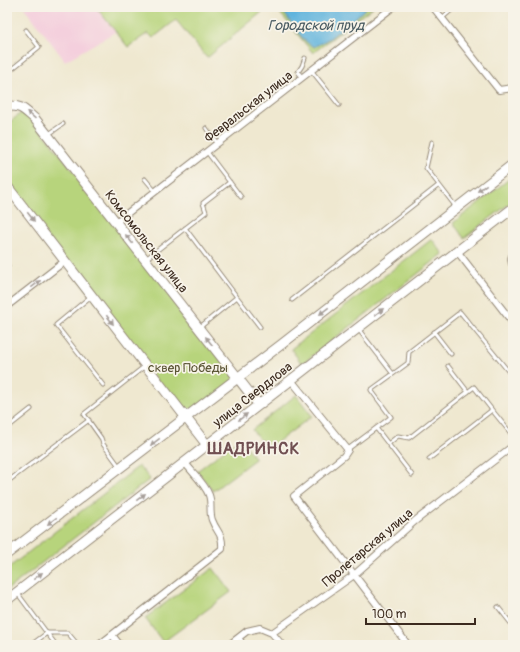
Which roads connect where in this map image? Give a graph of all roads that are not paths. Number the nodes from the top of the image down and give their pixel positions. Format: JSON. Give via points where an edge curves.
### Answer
{"nodes":[{"id":1,"x":393,"y":7,"type":"edge"},
{"id":2,"x":433,"y":7,"type":"edge"},
{"id":3,"x":455,"y":7,"type":"edge"},
{"id":4,"x":442,"y":18,"type":"junction"},
{"id":5,"x":26,"y":30,"type":"dead end"},
{"id":6,"x":305,"y":58,"type":"dead end"},
{"id":7,"x":312,"y":70,"type":"junction"},
{"id":8,"x":7,"y":73,"type":"edge"},
{"id":9,"x":302,"y":78,"type":"junction"},
{"id":10,"x":513,"y":88,"type":"edge"},
{"id":11,"x":339,"y":105,"type":"dead end"},
{"id":12,"x":7,"y":106,"type":"edge"},
{"id":13,"x":63,"y":124,"type":"dead end"},
{"id":14,"x":206,"y":128,"type":"dead end"},
{"id":15,"x":48,"y":135,"type":"junction"},
{"id":16,"x":432,"y":142,"type":"dead end"},
{"id":17,"x":217,"y":143,"type":"junction"},
{"id":18,"x":206,"y":152,"type":"junction"},
{"id":19,"x":513,"y":164,"type":"edge"},
{"id":20,"x":145,"y":179,"type":"dead end"},
{"id":21,"x":230,"y":182,"type":"junction"},
{"id":22,"x":439,"y":185,"type":"junction"},
{"id":23,"x":7,"y":186,"type":"edge"},
{"id":24,"x":155,"y":192,"type":"junction"},
{"id":25,"x":241,"y":197,"type":"dead end"},
{"id":26,"x":457,"y":208,"type":"junction"},
{"id":27,"x":513,"y":208,"type":"edge"},
{"id":28,"x":116,"y":222,"type":"junction"},
{"id":29,"x":185,"y":228,"type":"junction"},
{"id":30,"x":457,"y":251,"type":"junction"},
{"id":31,"x":513,"y":253,"type":"edge"},
{"id":32,"x":145,"y":260,"type":"junction"},
{"id":33,"x":65,"y":261,"type":"junction"},
{"id":34,"x":513,"y":268,"type":"edge"},
{"id":35,"x":92,"y":296,"type":"junction"},
{"id":36,"x":237,"y":297,"type":"junction"},
{"id":37,"x":292,"y":300,"type":"dead end"},
{"id":38,"x":7,"y":306,"type":"edge"},
{"id":39,"x":513,"y":323,"type":"edge"},
{"id":40,"x":260,"y":327,"type":"dead end"},
{"id":41,"x":199,"y":328,"type":"junction"},
{"id":42,"x":357,"y":329,"type":"junction"},
{"id":43,"x":434,"y":332,"type":"junction"},
{"id":44,"x":450,"y":354,"type":"dead end"},
{"id":45,"x":146,"y":366,"type":"junction"},
{"id":46,"x":448,"y":366,"type":"dead end"},
{"id":47,"x":393,"y":374,"type":"junction"},
{"id":48,"x":513,"y":377,"type":"edge"},
{"id":49,"x":238,"y":378,"type":"junction"},
{"id":50,"x":291,"y":380,"type":"junction"},
{"id":51,"x":103,"y":385,"type":"dead end"},
{"id":52,"x":468,"y":392,"type":"junction"},
{"id":53,"x":259,"y":405,"type":"junction"},
{"id":54,"x":32,"y":409,"type":"dead end"},
{"id":55,"x":492,"y":410,"type":"junction"},
{"id":56,"x":186,"y":418,"type":"junction"},
{"id":57,"x":89,"y":420,"type":"junction"},
{"id":58,"x":7,"y":428,"type":"edge"},
{"id":59,"x":376,"y":428,"type":"junction"},
{"id":60,"x":513,"y":436,"type":"edge"},
{"id":61,"x":388,"y":444,"type":"junction"},
{"id":62,"x":207,"y":445,"type":"junction"},
{"id":63,"x":513,"y":446,"type":"edge"},
{"id":64,"x":348,"y":450,"type":"junction"},
{"id":65,"x":429,"y":459,"type":"dead end"},
{"id":66,"x":185,"y":463,"type":"junction"},
{"id":67,"x":120,"y":468,"type":"junction"},
{"id":68,"x":412,"y":475,"type":"dead end"},
{"id":69,"x":7,"y":482,"type":"edge"},
{"id":70,"x":7,"y":554,"type":"edge"},
{"id":71,"x":354,"y":575,"type":"junction"},
{"id":72,"x":17,"y":593,"type":"junction"},
{"id":73,"x":7,"y":600,"type":"edge"},
{"id":74,"x":498,"y":606,"type":"dead end"},
{"id":75,"x":513,"y":626,"type":"edge"},
{"id":76,"x":47,"y":633,"type":"junction"},
{"id":77,"x":272,"y":633,"type":"junction"},
{"id":78,"x":112,"y":635,"type":"junction"},
{"id":79,"x":239,"y":637,"type":"junction"},
{"id":80,"x":31,"y":645,"type":"edge"},
{"id":81,"x":56,"y":645,"type":"edge"},
{"id":82,"x":78,"y":645,"type":"edge"},
{"id":83,"x":99,"y":645,"type":"edge"},
{"id":84,"x":120,"y":645,"type":"edge"},
{"id":85,"x":229,"y":645,"type":"edge"},
{"id":86,"x":245,"y":645,"type":"edge"},
{"id":87,"x":282,"y":645,"type":"edge"},
{"id":88,"x":408,"y":645,"type":"edge"}],
"edges":[{"from":1,"to":7,"type":"street","name":"Февральская улица"},
{"from":2,"to":4,"type":"street"},
{"from":3,"to":4,"type":"lane"},
{"from":4,"to":10,"type":"street","via":[[499,90]]},
{"from":5,"to":8,"type":"lane","via":[[39,47]]},
{"from":6,"to":9,"type":"lane","via":[[298,72]]},
{"from":7,"to":9,"type":"street","name":"Февральская улица"},
{"from":7,"to":11,"type":"lane"},
{"from":9,"to":17,"type":"street","name":"Февральская улица"},
{"from":15,"to":12,"type":"main road","name":"Комсомольская улица","one_way":true,"via":[[25,110],[17,106]]},
{"from":13,"to":15,"type":"lane"},
{"from":14,"to":17,"type":"lane"},
{"from":15,"to":28,"type":"main road","name":"Комсомольская улица"},
{"from":16,"to":22,"type":"lane","via":[[426,168]]},
{"from":17,"to":18,"type":"street","name":"Февральская улица"},
{"from":18,"to":21,"type":"lane"},
{"from":18,"to":24,"type":"street","name":"Февральская улица"},
{"from":19,"to":26,"type":"main road","name":"улица Свердлова","one_way":true},
{"from":20,"to":24,"type":"lane"},
{"from":21,"to":25,"type":"lane"},
{"from":21,"to":29,"type":"lane","via":[[203,203],[206,212]]},
{"from":22,"to":26,"type":"lane"},
{"from":22,"to":37,"type":"lane"},
{"from":23,"to":33,"type":"main road","one_way":true},
{"from":24,"to":28,"type":"street","name":"Февральская улица"},
{"from":26,"to":49,"type":"main road","name":"улица Свердлова","one_way":true},
{"from":27,"to":30,"type":"main road","name":"улица Свердлова"},
{"from":32,"to":28,"type":"main road","name":"Комсомольская улица","one_way":true},
{"from":29,"to":32,"type":"lane"},
{"from":29,"to":36,"type":"lane"},
{"from":30,"to":39,"type":"street"},
{"from":42,"to":30,"type":"main road","name":"улица Свердлова","one_way":true},
{"from":31,"to":34,"type":"lane","via":[[510,264]]},
{"from":32,"to":41,"type":"main road","name":"Комсомольская улица"},
{"from":33,"to":35,"type":"main road"},
{"from":38,"to":33,"type":"street","one_way":true},
{"from":35,"to":45,"type":"main road","one_way":true},
{"from":35,"to":51,"type":"lane","via":[[56,325]]},
{"from":36,"to":40,"type":"lane"},
{"from":36,"to":41,"type":"lane"},
{"from":49,"to":41,"type":"main road","name":"Комсомольская улица","one_way":true},
{"from":42,"to":47,"type":"lane"},
{"from":42,"to":50,"type":"main road","name":"улица Свердлова"},
{"from":43,"to":44,"type":"lane"},
{"from":43,"to":47,"type":"lane","via":[[409,352],[408,362]]},
{"from":43,"to":48,"type":"lane","via":[[459,313]]},
{"from":45,"to":56,"type":"main road"},
{"from":45,"to":57,"type":"lane","via":[[84,414]]},
{"from":46,"to":52,"type":"lane"},
{"from":47,"to":59,"type":"lane","via":[[371,390],[391,417]]},
{"from":49,"to":53,"type":"main road","name":"Комсомольская улица"},
{"from":49,"to":56,"type":"main road","name":"улица Свердлова"},
{"from":50,"to":53,"type":"main road","name":"улица Свердлова"},
{"from":50,"to":64,"type":"street"},
{"from":52,"to":55,"type":"lane","via":[[474,387]]},
{"from":52,"to":61,"type":"lane","via":[[409,438],[398,436]]},
{"from":62,"to":53,"type":"main road","name":"улица Свердлова","one_way":true},
{"from":54,"to":58,"type":"lane"},
{"from":55,"to":60,"type":"lane"},
{"from":55,"to":65,"type":"lane"},
{"from":56,"to":62,"type":"main road"},
{"from":56,"to":67,"type":"main road","name":"улица Свердлова","one_way":true},
{"from":57,"to":67,"type":"lane"},
{"from":57,"to":69,"type":"lane"},
{"from":59,"to":61,"type":"lane"},
{"from":59,"to":64,"type":"lane"},
{"from":61,"to":68,"type":"lane"},
{"from":62,"to":66,"type":"main road","name":"улица Свердлова"},
{"from":63,"to":71,"type":"street","name":"Пролетарская улица","via":[[415,521]]},
{"from":64,"to":71,"type":"street","via":[[294,496]]},
{"from":72,"to":66,"type":"main road","name":"улица Свердлова","one_way":true},
{"from":66,"to":78,"type":"street","via":[[209,495],[210,516],[222,537],[222,549]]},
{"from":67,"to":70,"type":"main road","name":"улица Свердлова","one_way":true},
{"from":71,"to":77,"type":"street","name":"Пролетарская улица"},
{"from":71,"to":88,"type":"street"},
{"from":72,"to":73,"type":"main road","name":"улица Свердлова"},
{"from":72,"to":76,"type":"lane"},
{"from":74,"to":75,"type":"lane"},
{"from":76,"to":80,"type":"lane"},
{"from":76,"to":81,"type":"lane"},
{"from":76,"to":82,"type":"lane","via":[[68,633]]},
{"from":77,"to":79,"type":"street","via":[[260,628]]},
{"from":77,"to":87,"type":"street"},
{"from":78,"to":83,"type":"street"},
{"from":78,"to":84,"type":"street"},
{"from":79,"to":85,"type":"street"},
{"from":79,"to":86,"type":"lane"}]}
